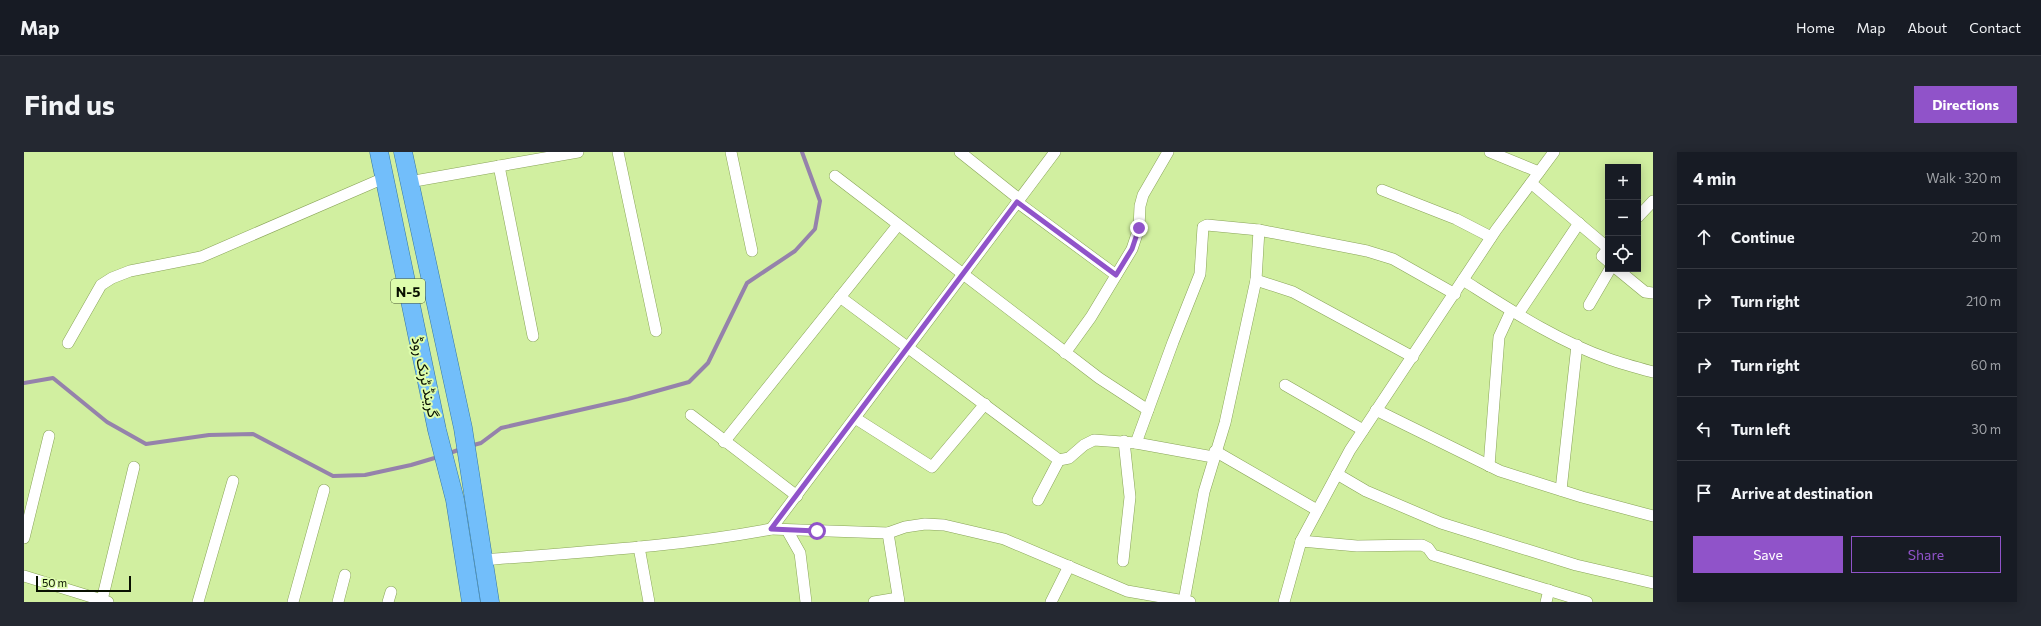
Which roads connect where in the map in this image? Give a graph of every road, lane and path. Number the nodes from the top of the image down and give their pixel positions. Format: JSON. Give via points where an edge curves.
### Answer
{"nodes":[{"id":1,"x":379,"y":152,"type":"edge"},
{"id":2,"x":403,"y":152,"type":"edge"},
{"id":3,"x":578,"y":152,"type":"edge"},
{"id":4,"x":618,"y":152,"type":"edge"},
{"id":5,"x":731,"y":152,"type":"edge"},
{"id":6,"x":960,"y":152,"type":"edge"},
{"id":7,"x":1055,"y":152,"type":"edge"},
{"id":8,"x":1168,"y":152,"type":"edge"},
{"id":9,"x":1490,"y":152,"type":"edge"},
{"id":10,"x":1554,"y":152,"type":"edge"},
{"id":11,"x":499,"y":166,"type":"junction"},
{"id":12,"x":1539,"y":172,"type":"junction"},
{"id":13,"x":835,"y":176,"type":"dead end"},
{"id":14,"x":384,"y":178,"type":"junction"},
{"id":15,"x":409,"y":182,"type":"junction"},
{"id":16,"x":1532,"y":183,"type":"junction"},
{"id":17,"x":1382,"y":190,"type":"dead end"},
{"id":18,"x":1018,"y":201,"type":"junction"},
{"id":19,"x":1653,"y":201,"type":"edge"},
{"id":20,"x":1641,"y":214,"type":"edge"},
{"id":21,"x":1579,"y":223,"type":"junction"},
{"id":22,"x":898,"y":225,"type":"junction"},
{"id":23,"x":1259,"y":230,"type":"junction"},
{"id":24,"x":1491,"y":237,"type":"junction"},
{"id":25,"x":1605,"y":245,"type":"edge"},
{"id":26,"x":752,"y":251,"type":"dead end"},
{"id":27,"x":1608,"y":272,"type":"edge"},
{"id":28,"x":1621,"y":272,"type":"edge"},
{"id":29,"x":962,"y":275,"type":"junction"},
{"id":30,"x":1116,"y":275,"type":"junction"},
{"id":31,"x":1256,"y":280,"type":"junction"},
{"id":32,"x":1463,"y":280,"type":"junction"},
{"id":33,"x":1653,"y":293,"type":"edge"},
{"id":34,"x":1455,"y":294,"type":"junction"},
{"id":35,"x":840,"y":297,"type":"junction"},
{"id":36,"x":1589,"y":305,"type":"dead end"},
{"id":37,"x":1515,"y":312,"type":"junction"},
{"id":38,"x":656,"y":331,"type":"dead end"},
{"id":39,"x":533,"y":336,"type":"dead end"},
{"id":40,"x":68,"y":343,"type":"dead end"},
{"id":41,"x":1577,"y":345,"type":"junction"},
{"id":42,"x":907,"y":347,"type":"junction"},
{"id":43,"x":1065,"y":353,"type":"junction"},
{"id":44,"x":1413,"y":357,"type":"junction"},
{"id":45,"x":1653,"y":372,"type":"edge"},
{"id":46,"x":1285,"y":385,"type":"dead end"},
{"id":47,"x":986,"y":404,"type":"junction"},
{"id":48,"x":1148,"y":410,"type":"junction"},
{"id":49,"x":1376,"y":410,"type":"junction"},
{"id":50,"x":691,"y":415,"type":"dead end"},
{"id":51,"x":855,"y":418,"type":"junction"},
{"id":52,"x":1363,"y":430,"type":"junction"},
{"id":53,"x":49,"y":436,"type":"dead end"},
{"id":54,"x":1124,"y":441,"type":"junction"},
{"id":55,"x":724,"y":442,"type":"junction"},
{"id":56,"x":1136,"y":443,"type":"junction"},
{"id":57,"x":1214,"y":454,"type":"junction"},
{"id":58,"x":1059,"y":460,"type":"junction"},
{"id":59,"x":1490,"y":466,"type":"junction"},
{"id":60,"x":134,"y":468,"type":"dead end"},
{"id":61,"x":1337,"y":474,"type":"junction"},
{"id":62,"x":233,"y":481,"type":"dead end"},
{"id":63,"x":324,"y":490,"type":"dead end"},
{"id":64,"x":1561,"y":490,"type":"junction"},
{"id":65,"x":796,"y":496,"type":"junction"},
{"id":66,"x":1038,"y":500,"type":"dead end"},
{"id":67,"x":1317,"y":510,"type":"junction"},
{"id":68,"x":1653,"y":516,"type":"edge"},
{"id":69,"x":771,"y":529,"type":"junction"},
{"id":70,"x":787,"y":530,"type":"junction"},
{"id":71,"x":888,"y":533,"type":"junction"},
{"id":72,"x":24,"y":538,"type":"edge"},
{"id":73,"x":1301,"y":541,"type":"junction"},
{"id":74,"x":639,"y":547,"type":"junction"},
{"id":75,"x":482,"y":560,"type":"junction"},
{"id":76,"x":1123,"y":561,"type":"dead end"},
{"id":77,"x":1069,"y":566,"type":"junction"},
{"id":78,"x":345,"y":575,"type":"dead end"},
{"id":79,"x":24,"y":576,"type":"edge"},
{"id":80,"x":1653,"y":583,"type":"edge"},
{"id":81,"x":1549,"y":590,"type":"junction"},
{"id":82,"x":1126,"y":597,"type":"edge"},
{"id":83,"x":898,"y":600,"type":"edge"},
{"id":84,"x":105,"y":601,"type":"edge"},
{"id":85,"x":198,"y":602,"type":"edge"},
{"id":86,"x":293,"y":602,"type":"edge"},
{"id":87,"x":338,"y":602,"type":"edge"},
{"id":88,"x":471,"y":602,"type":"edge"},
{"id":89,"x":490,"y":602,"type":"edge"},
{"id":90,"x":649,"y":602,"type":"edge"},
{"id":91,"x":806,"y":602,"type":"edge"},
{"id":92,"x":874,"y":602,"type":"edge"},
{"id":93,"x":1051,"y":602,"type":"edge"},
{"id":94,"x":1187,"y":602,"type":"edge"},
{"id":95,"x":1284,"y":602,"type":"edge"},
{"id":96,"x":1546,"y":602,"type":"edge"},
{"id":97,"x":1587,"y":602,"type":"edge"}],
"edges":[{"from":1,"to":14,"type":"highway","name":"گرینڈ ٹرنک روڈ","number":"N-5"},
{"from":2,"to":15,"type":"highway","name":"گرینڈ ٹرنک روڈ","number":"N-5"},
{"from":3,"to":11,"type":"street"},
{"from":4,"to":38,"type":"street"},
{"from":5,"to":26,"type":"street"},
{"from":6,"to":18,"type":"street"},
{"from":7,"to":18,"type":"street"},
{"from":8,"to":30,"type":"street","via":[[1143,195],[1139,228],[1132,249]]},
{"from":9,"to":12,"type":"street"},
{"from":10,"to":12,"type":"street"},
{"from":11,"to":15,"type":"street"},
{"from":11,"to":39,"type":"street"},
{"from":12,"to":16,"type":"street"},
{"from":13,"to":22,"type":"street"},
{"from":14,"to":40,"type":"street","via":[[201,257],[130,271],[112,278],[101,285]]},
{"from":14,"to":88,"type":"highway","name":"گرینڈ ٹرنک روڈ","number":"N-5","via":[[437,430],[455,500]]},
{"from":15,"to":75,"type":"highway","name":"گرینڈ ٹرنک روڈ","number":"N-5","via":[[463,428]]},
{"from":16,"to":21,"type":"street"},
{"from":16,"to":24,"type":"street"},
{"from":17,"to":24,"type":"street","via":[[1456,218]]},
{"from":18,"to":29,"type":"street"},
{"from":18,"to":30,"type":"street"},
{"from":19,"to":20,"type":"street"},
{"from":21,"to":25,"type":"street"},
{"from":21,"to":37,"type":"street"},
{"from":22,"to":29,"type":"street"},
{"from":22,"to":35,"type":"street"},
{"from":23,"to":31,"type":"street"},
{"from":23,"to":34,"type":"street","via":[[1367,251],[1393,259]]},
{"from":23,"to":48,"type":"street","via":[[1207,225],[1203,227],[1200,274]]},
{"from":24,"to":32,"type":"street"},
{"from":27,"to":36,"type":"street"},
{"from":28,"to":33,"type":"street","via":[[1645,292]]},
{"from":29,"to":42,"type":"street"},
{"from":29,"to":43,"type":"street"},
{"from":30,"to":43,"type":"street","via":[[1091,317]]},
{"from":31,"to":44,"type":"street","via":[[1293,292]]},
{"from":31,"to":57,"type":"street","via":[[1225,423]]},
{"from":32,"to":34,"type":"street"},
{"from":32,"to":37,"type":"street"},
{"from":34,"to":44,"type":"street"},
{"from":35,"to":42,"type":"street"},
{"from":35,"to":55,"type":"street"},
{"from":37,"to":41,"type":"street"},
{"from":37,"to":59,"type":"street","via":[[1499,336]]},
{"from":41,"to":45,"type":"street","via":[[1608,359]]},
{"from":41,"to":64,"type":"street"},
{"from":42,"to":47,"type":"street"},
{"from":42,"to":51,"type":"street"},
{"from":43,"to":48,"type":"street"},
{"from":44,"to":49,"type":"street"},
{"from":46,"to":52,"type":"street"},
{"from":47,"to":51,"type":"street","via":[[932,467]]},
{"from":47,"to":58,"type":"street"},
{"from":48,"to":56,"type":"street"},
{"from":49,"to":52,"type":"street"},
{"from":49,"to":59,"type":"street"},
{"from":50,"to":55,"type":"street"},
{"from":51,"to":65,"type":"street"},
{"from":52,"to":61,"type":"street"},
{"from":53,"to":72,"type":"street"},
{"from":54,"to":56,"type":"street"},
{"from":54,"to":58,"type":"street","via":[[1094,440],[1069,458]]},
{"from":54,"to":76,"type":"street","via":[[1130,497]]},
{"from":55,"to":65,"type":"street"},
{"from":56,"to":57,"type":"street"},
{"from":57,"to":67,"type":"street"},
{"from":57,"to":94,"type":"street","via":[[1204,492]]},
{"from":58,"to":66,"type":"street"},
{"from":59,"to":64,"type":"street"},
{"from":60,"to":84,"type":"street"},
{"from":61,"to":67,"type":"street"},
{"from":61,"to":80,"type":"street","via":[[1366,491],[1441,523],[1576,565]]},
{"from":62,"to":85,"type":"street"},
{"from":63,"to":86,"type":"street"},
{"from":64,"to":68,"type":"street"},
{"from":65,"to":69,"type":"street"},
{"from":67,"to":73,"type":"street"},
{"from":69,"to":70,"type":"street"},
{"from":69,"to":74,"type":"street"},
{"from":70,"to":71,"type":"street"},
{"from":70,"to":91,"type":"street","via":[[800,553]]},
{"from":71,"to":77,"type":"street","via":[[925,524],[944,525],[1004,539]]},
{"from":71,"to":83,"type":"street"},
{"from":73,"to":81,"type":"street","via":[[1357,546],[1422,545],[1433,555]]},
{"from":73,"to":95,"type":"street"},
{"from":74,"to":75,"type":"street"},
{"from":74,"to":90,"type":"street"},
{"from":75,"to":89,"type":"highway","name":"گرینڈ ٹرنک روڈ","number":"N-5"},
{"from":77,"to":82,"type":"street"},
{"from":77,"to":93,"type":"street"},
{"from":78,"to":87,"type":"street"},
{"from":79,"to":84,"type":"street"},
{"from":81,"to":96,"type":"street"},
{"from":81,"to":97,"type":"street"},
{"from":82,"to":94,"type":"street"},
{"from":83,"to":92,"type":"street"}]}
